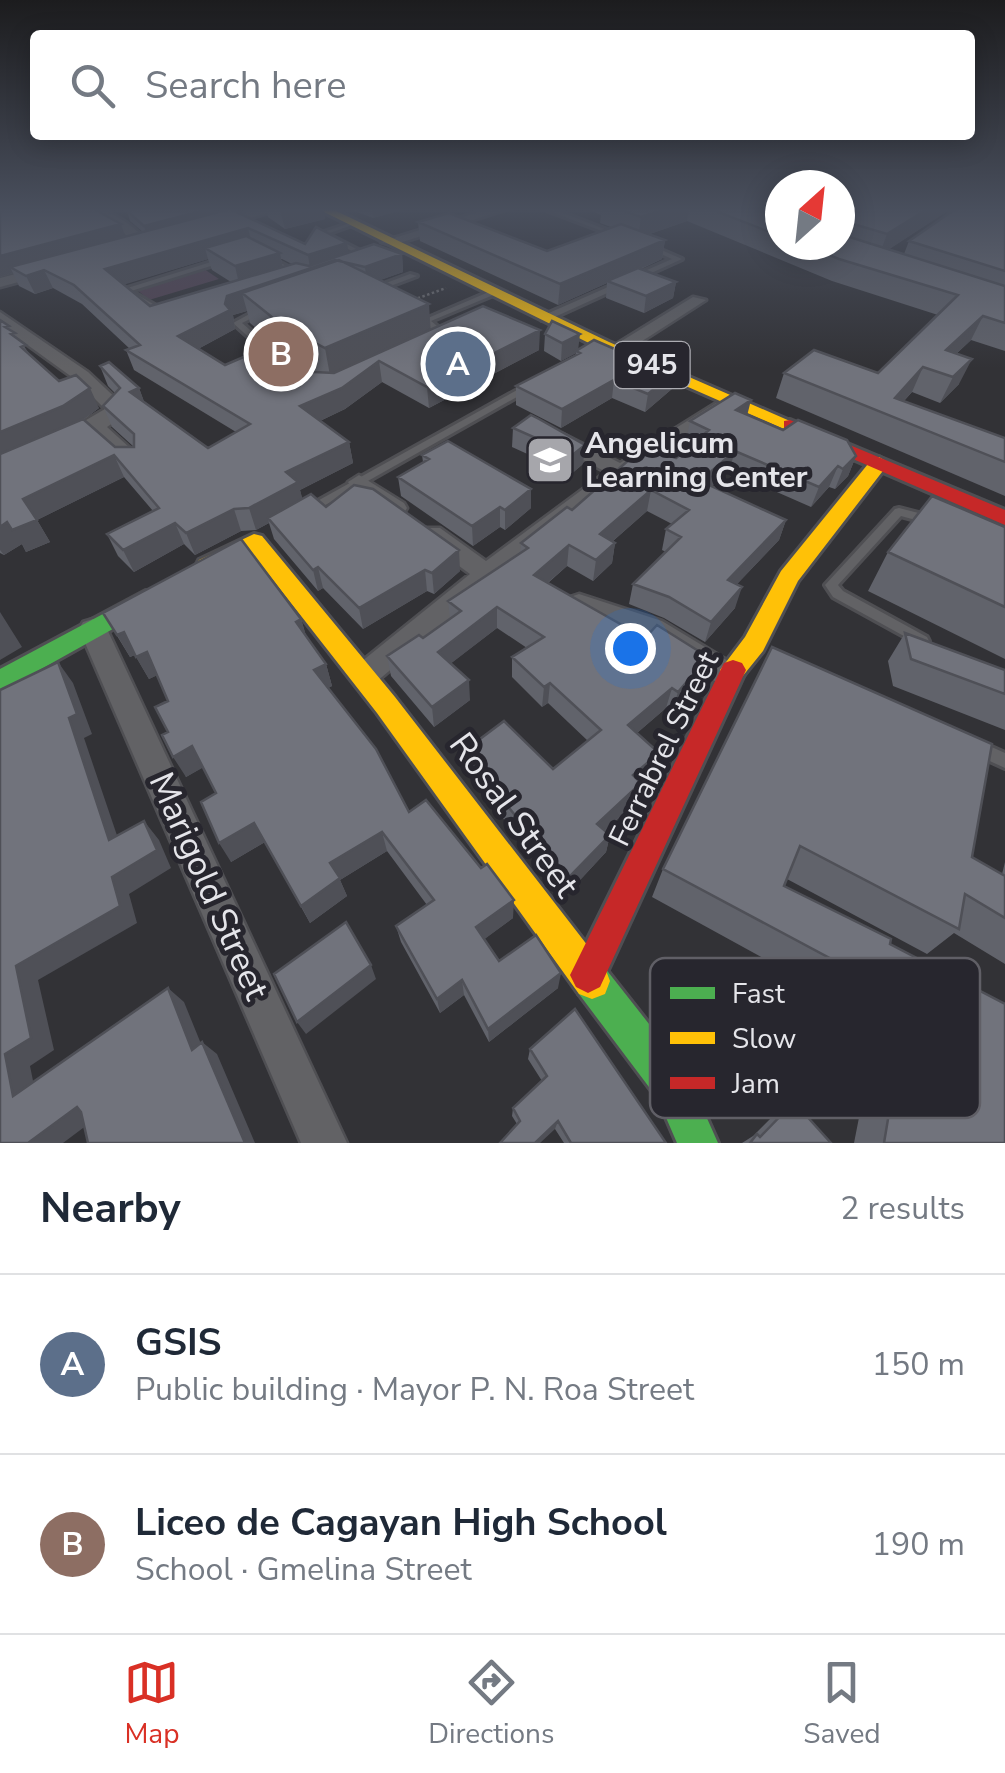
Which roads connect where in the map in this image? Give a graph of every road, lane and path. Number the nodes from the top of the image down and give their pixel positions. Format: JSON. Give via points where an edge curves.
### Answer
{"nodes":[{"id":1,"x":219,"y":261,"type":"edge"},
{"id":2,"x":275,"y":261,"type":"edge"},
{"id":3,"x":367,"y":261,"type":"edge"},
{"id":4,"x":428,"y":261,"type":"edge"},
{"id":5,"x":673,"y":261,"type":"edge"},
{"id":6,"x":68,"y":264,"type":"edge"},
{"id":7,"x":355,"y":266,"type":"edge"},
{"id":8,"x":300,"y":276,"type":"junction"},
{"id":9,"x":413,"y":276,"type":"dead end"},
{"id":10,"x":311,"y":280,"type":"edge"},
{"id":11,"x":0,"y":283,"type":"edge"},
{"id":12,"x":478,"y":286,"type":"junction"},
{"id":13,"x":698,"y":300,"type":"dead end"},
{"id":14,"x":272,"y":307,"type":"edge"},
{"id":15,"x":396,"y":307,"type":"joint"},
{"id":16,"x":410,"y":314,"type":"edge"},
{"id":17,"x":0,"y":317,"type":"edge"},
{"id":18,"x":545,"y":318,"type":"junction"},
{"id":19,"x":425,"y":322,"type":"junction"},
{"id":20,"x":592,"y":342,"type":"junction"},
{"id":21,"x":422,"y":347,"type":"edge"},
{"id":22,"x":277,"y":358,"type":"junction"},
{"id":23,"x":264,"y":363,"type":"edge"},
{"id":24,"x":292,"y":368,"type":"edge"},
{"id":25,"x":540,"y":381,"type":"edge"},
{"id":26,"x":716,"y":392,"type":"junction"},
{"id":27,"x":95,"y":427,"type":"junction"},
{"id":28,"x":549,"y":434,"type":"edge"},
{"id":29,"x":48,"y":449,"type":"edge"},
{"id":30,"x":865,"y":455,"type":"junction"},
{"id":31,"x":134,"y":462,"type":"edge"},
{"id":32,"x":618,"y":470,"type":"junction"},
{"id":33,"x":359,"y":482,"type":"junction"},
{"id":34,"x":996,"y":513,"type":"edge"},
{"id":35,"x":299,"y":515,"type":"edge"},
{"id":36,"x":949,"y":527,"type":"edge"},
{"id":37,"x":485,"y":572,"type":"junction"},
{"id":38,"x":578,"y":604,"type":"edge"},
{"id":39,"x":93,"y":629,"type":"junction"},
{"id":40,"x":940,"y":650,"type":"edge"},
{"id":41,"x":366,"y":674,"type":"junction"},
{"id":42,"x":728,"y":675,"type":"junction"},
{"id":43,"x":0,"y":681,"type":"edge"},
{"id":44,"x":951,"y":736,"type":"edge"},
{"id":45,"x":1005,"y":761,"type":"edge"},
{"id":46,"x":588,"y":975,"type":"junction"},
{"id":47,"x":650,"y":1058,"type":"edge"},
{"id":48,"x":692,"y":1118,"type":"edge"},
{"id":49,"x":324,"y":1143,"type":"edge"},
{"id":50,"x":698,"y":1143,"type":"edge"}],
"edges":[{"from":1,"to":8,"type":"lane","via":[[126,290],[169,317]]},
{"from":2,"to":8,"type":"lane"},
{"from":3,"to":7,"type":"lane"},
{"from":4,"to":12,"type":"street","number":"945"},
{"from":5,"to":18,"type":"lane"},
{"from":6,"to":11,"type":"street"},
{"from":8,"to":10,"type":"lane"},
{"from":9,"to":15,"type":"lane","via":[[367,292]]},
{"from":12,"to":15,"type":"path"},
{"from":12,"to":18,"type":"street","number":"945"},
{"from":12,"to":19,"type":"lane"},
{"from":13,"to":20,"type":"street"},
{"from":14,"to":22,"type":"lane","via":[[236,323]]},
{"from":16,"to":19,"type":"lane"},
{"from":17,"to":27,"type":"street","via":[[103,394],[115,408]]},
{"from":18,"to":20,"type":"street","number":"945"},
{"from":19,"to":21,"type":"lane","via":[[443,334]]},
{"from":20,"to":26,"type":"street","number":"945"},
{"from":22,"to":23,"type":"lane"},
{"from":22,"to":24,"type":"lane"},
{"from":25,"to":33,"type":"lane"},
{"from":26,"to":30,"type":"street","number":"945"},
{"from":26,"to":32,"type":"street"},
{"from":27,"to":29,"type":"street"},
{"from":27,"to":31,"type":"street"},
{"from":28,"to":32,"type":"street"},
{"from":30,"to":34,"type":"street","number":"945"},
{"from":30,"to":42,"type":"street","name":"Ferrabrel Street","via":[[789,578],[762,648]]},
{"from":32,"to":37,"type":"street"},
{"from":33,"to":35,"type":"lane"},
{"from":33,"to":37,"type":"street"},
{"from":36,"to":40,"type":"lane","via":[[900,512],[831,585]]},
{"from":37,"to":41,"type":"street"},
{"from":38,"to":42,"type":"street","via":[[652,628]]},
{"from":39,"to":41,"type":"street","name":"Rosal Street","via":[[261,536]]},
{"from":39,"to":43,"type":"street"},
{"from":39,"to":49,"type":"street","name":"Marigold Street"},
{"from":41,"to":46,"type":"street","name":"Rosal Street"},
{"from":42,"to":46,"type":"street","name":"Ferrabrel Street"},
{"from":44,"to":45,"type":"lane"},
{"from":46,"to":47,"type":"street","name":"Rosal Street"},
{"from":48,"to":50,"type":"street","name":"Rosal Street"}]}
